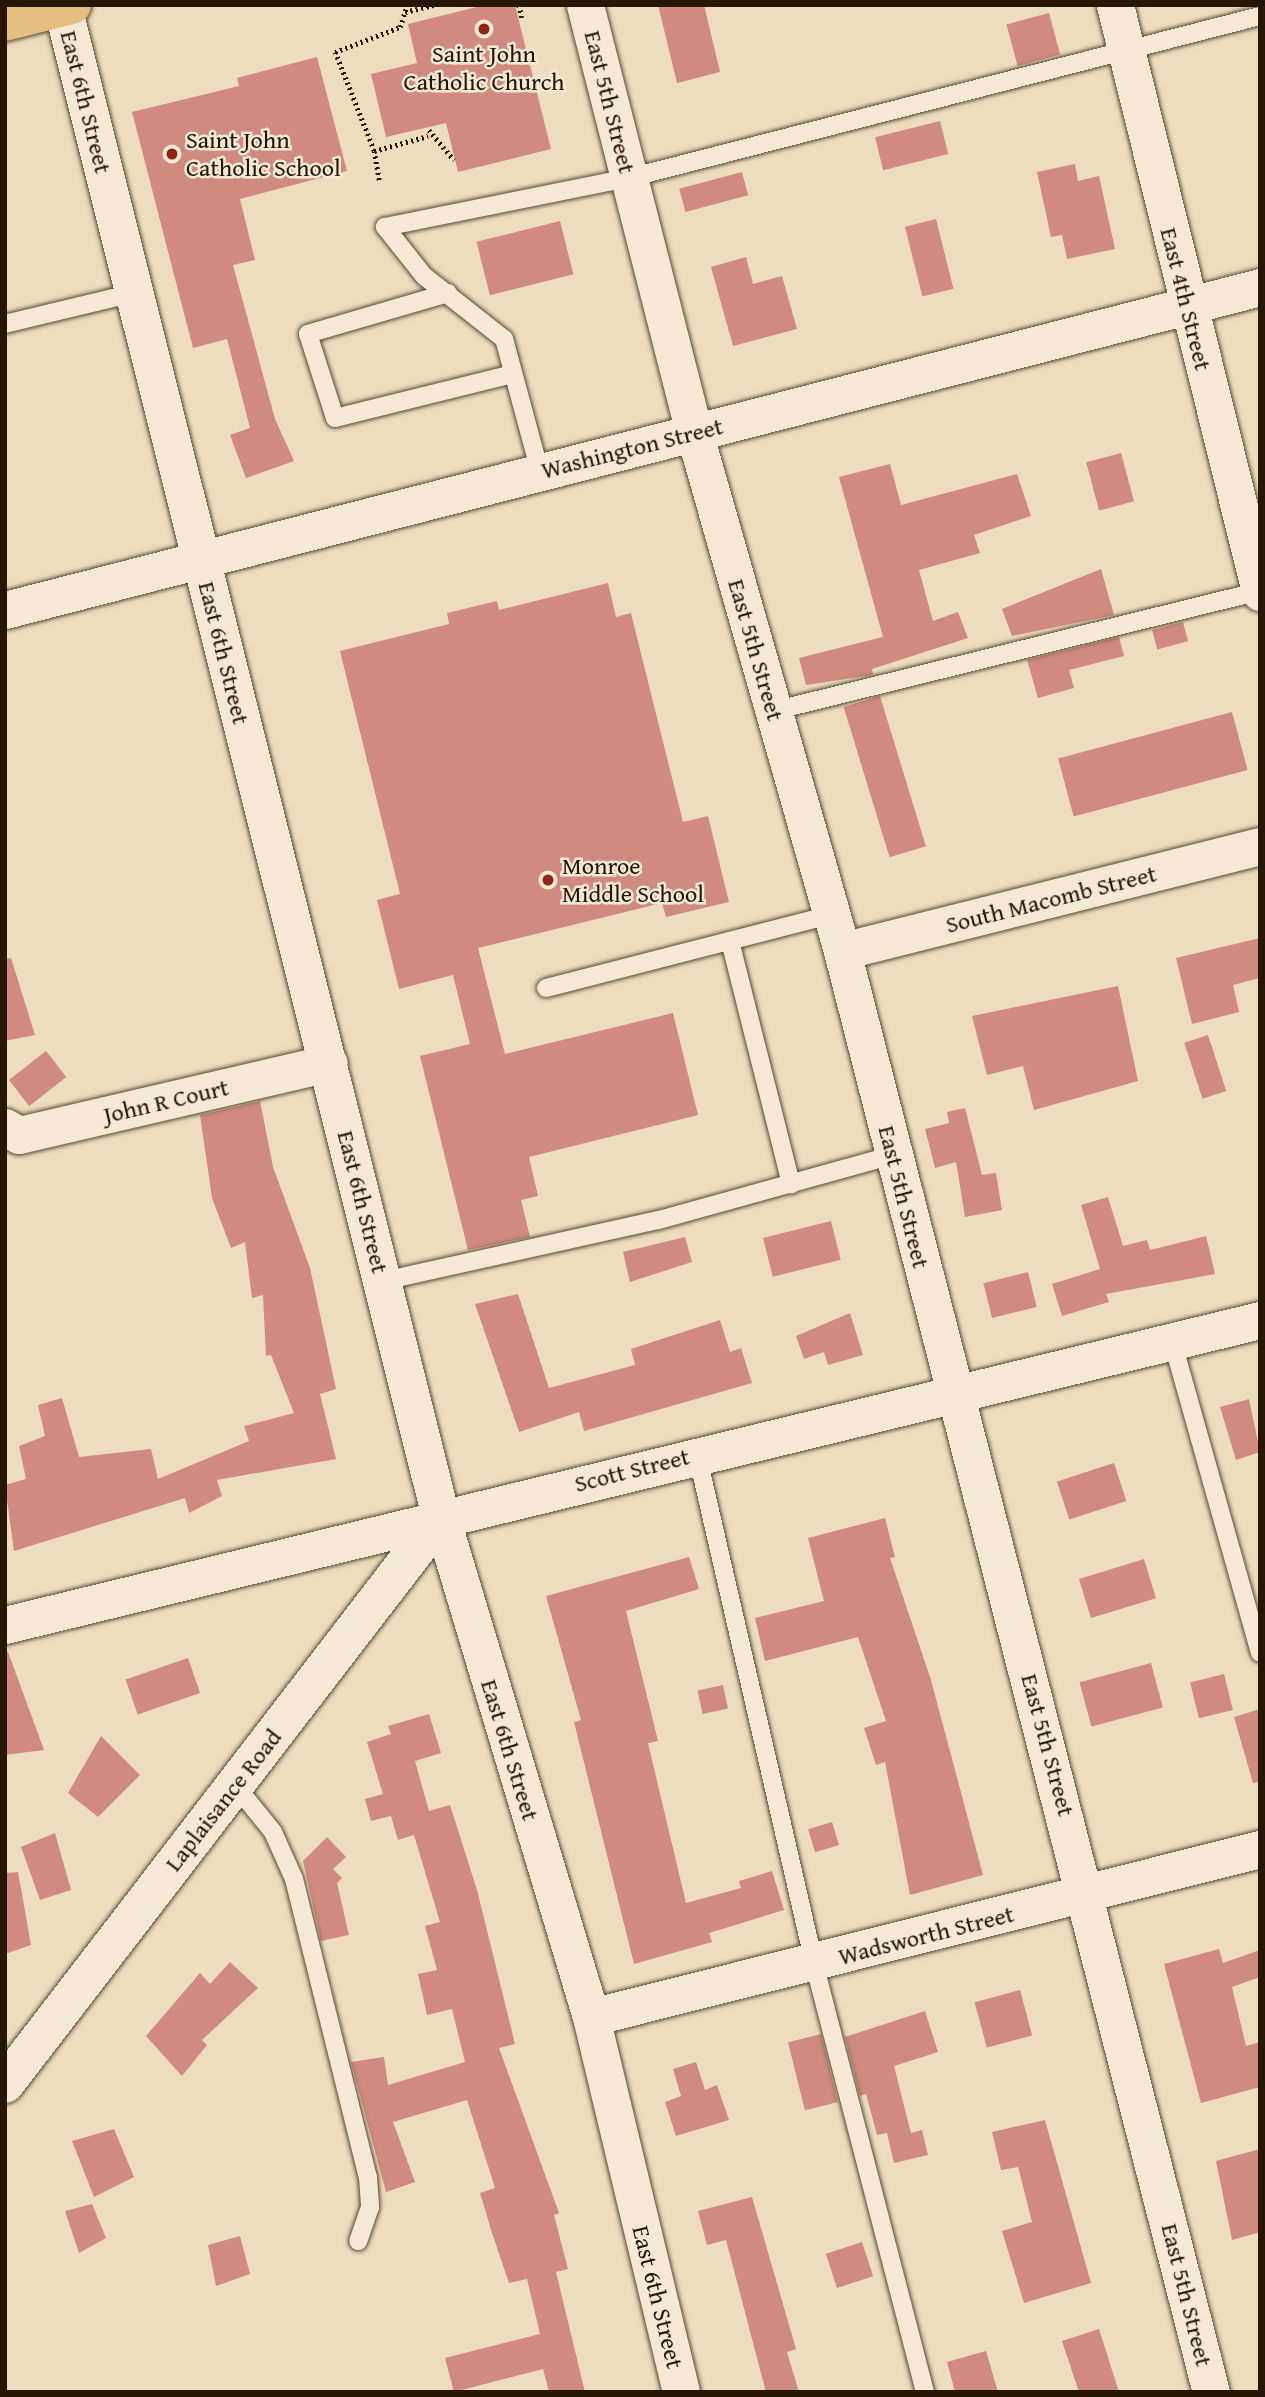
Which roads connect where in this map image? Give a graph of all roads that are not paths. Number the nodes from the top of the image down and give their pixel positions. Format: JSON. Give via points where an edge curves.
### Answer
{"nodes":[{"id":1,"x":585,"y":5,"type":"edge"},
{"id":2,"x":1115,"y":5,"type":"edge"},
{"id":3,"x":66,"y":6,"type":"edge"},
{"id":4,"x":1260,"y":16,"type":"edge"},
{"id":5,"x":5,"y":22,"type":"edge"},
{"id":6,"x":1125,"y":51,"type":"junction"},
{"id":7,"x":629,"y":178,"type":"junction"},
{"id":8,"x":1260,"y":286,"type":"edge"},
{"id":9,"x":134,"y":293,"type":"junction"},
{"id":10,"x":449,"y":293,"type":"junction"},
{"id":11,"x":1186,"y":304,"type":"junction"},
{"id":12,"x":5,"y":324,"type":"edge"},
{"id":13,"x":513,"y":374,"type":"junction"},
{"id":14,"x":694,"y":432,"type":"junction"},
{"id":15,"x":540,"y":472,"type":"junction"},
{"id":16,"x":200,"y":559,"type":"junction"},
{"id":17,"x":1260,"y":591,"type":"edge"},
{"id":18,"x":5,"y":610,"type":"edge"},
{"id":19,"x":773,"y":710,"type":"junction"},
{"id":20,"x":1260,"y":846,"type":"edge"},
{"id":21,"x":831,"y":915,"type":"junction"},
{"id":22,"x":730,"y":941,"type":"junction"},
{"id":23,"x":842,"y":951,"type":"junction"},
{"id":24,"x":546,"y":988,"type":"dead end"},
{"id":25,"x":328,"y":1063,"type":"junction"},
{"id":26,"x":5,"y":1127,"type":"edge"},
{"id":27,"x":894,"y":1155,"type":"junction"},
{"id":28,"x":791,"y":1184,"type":"junction"},
{"id":29,"x":383,"y":1281,"type":"junction"},
{"id":30,"x":1260,"y":1320,"type":"edge"},
{"id":31,"x":1172,"y":1340,"type":"junction"},
{"id":32,"x":954,"y":1390,"type":"junction"},
{"id":33,"x":697,"y":1454,"type":"junction"},
{"id":34,"x":441,"y":1517,"type":"junction"},
{"id":35,"x":5,"y":1625,"type":"edge"},
{"id":36,"x":1260,"y":1653,"type":"edge"},
{"id":37,"x":235,"y":1785,"type":"junction"},
{"id":38,"x":1260,"y":1849,"type":"edge"},
{"id":39,"x":1087,"y":1895,"type":"junction"},
{"id":40,"x":814,"y":1963,"type":"junction"},
{"id":41,"x":591,"y":2017,"type":"junction"},
{"id":42,"x":5,"y":2084,"type":"edge"},
{"id":43,"x":358,"y":2241,"type":"dead end"},
{"id":44,"x":681,"y":2392,"type":"edge"},
{"id":45,"x":925,"y":2392,"type":"edge"},
{"id":46,"x":1211,"y":2392,"type":"edge"}],
"edges":[{"from":1,"to":7,"type":"street","name":"East 5th Street"},
{"from":2,"to":6,"type":"street","name":"East 4th Street"},
{"from":3,"to":5,"type":"main road"},
{"from":3,"to":9,"type":"street","name":"East 6th Street"},
{"from":4,"to":6,"type":"lane"},
{"from":6,"to":7,"type":"lane"},
{"from":6,"to":11,"type":"street","name":"East 4th Street"},
{"from":7,"to":10,"type":"lane","via":[[385,227],[424,276]]},
{"from":7,"to":14,"type":"street","name":"East 5th Street"},
{"from":8,"to":11,"type":"street","name":"Washington Street"},
{"from":9,"to":12,"type":"lane"},
{"from":9,"to":16,"type":"street","name":"East 6th Street"},
{"from":10,"to":13,"type":"lane","via":[[504,340]]},
{"from":10,"to":13,"type":"lane","via":[[308,334],[335,418]]},
{"from":11,"to":14,"type":"street","name":"Washington Street"},
{"from":11,"to":17,"type":"street","name":"East 4th Street"},
{"from":13,"to":15,"type":"lane"},
{"from":14,"to":15,"type":"street","name":"Washington Street"},
{"from":14,"to":19,"type":"street","name":"East 5th Street"},
{"from":15,"to":16,"type":"street","name":"Washington Street"},
{"from":16,"to":18,"type":"street","name":"Washington Street"},
{"from":16,"to":25,"type":"street","name":"East 6th Street"},
{"from":17,"to":19,"type":"lane"},
{"from":19,"to":21,"type":"street","name":"East 5th Street"},
{"from":20,"to":23,"type":"street","name":"South Macomb Street"},
{"from":21,"to":22,"type":"lane"},
{"from":21,"to":23,"type":"street","name":"East 5th Street"},
{"from":22,"to":24,"type":"lane"},
{"from":22,"to":28,"type":"lane"},
{"from":23,"to":27,"type":"street","name":"East 5th Street"},
{"from":25,"to":26,"type":"street","name":"John R Court","via":[[19,1135]]},
{"from":25,"to":29,"type":"street","name":"East 6th Street"},
{"from":27,"to":28,"type":"lane"},
{"from":27,"to":32,"type":"street","name":"East 5th Street"},
{"from":28,"to":29,"type":"lane","via":[[659,1220]]},
{"from":29,"to":34,"type":"street","name":"East 6th Street"},
{"from":30,"to":31,"type":"street","name":"Scott Street"},
{"from":31,"to":32,"type":"street","name":"Scott Street"},
{"from":31,"to":36,"type":"lane"},
{"from":32,"to":33,"type":"street","name":"Scott Street"},
{"from":32,"to":39,"type":"street","name":"East 5th Street"},
{"from":33,"to":34,"type":"street","name":"Scott Street"},
{"from":33,"to":40,"type":"lane"},
{"from":34,"to":35,"type":"street","name":"Scott Street"},
{"from":34,"to":37,"type":"street","name":"Laplaisance Road"},
{"from":34,"to":41,"type":"street","name":"East 6th Street"},
{"from":37,"to":42,"type":"street","name":"Laplaisance Road"},
{"from":37,"to":43,"type":"lane","via":[[273,1832],[294,1879],[368,2177],[370,2207]]},
{"from":38,"to":39,"type":"street","name":"Wadsworth Street"},
{"from":39,"to":40,"type":"street","name":"Wadsworth Street"},
{"from":39,"to":46,"type":"street","name":"East 5th Street"},
{"from":40,"to":41,"type":"street","name":"Wadsworth Street"},
{"from":40,"to":45,"type":"lane"},
{"from":41,"to":44,"type":"street","name":"East 6th Street"}]}
